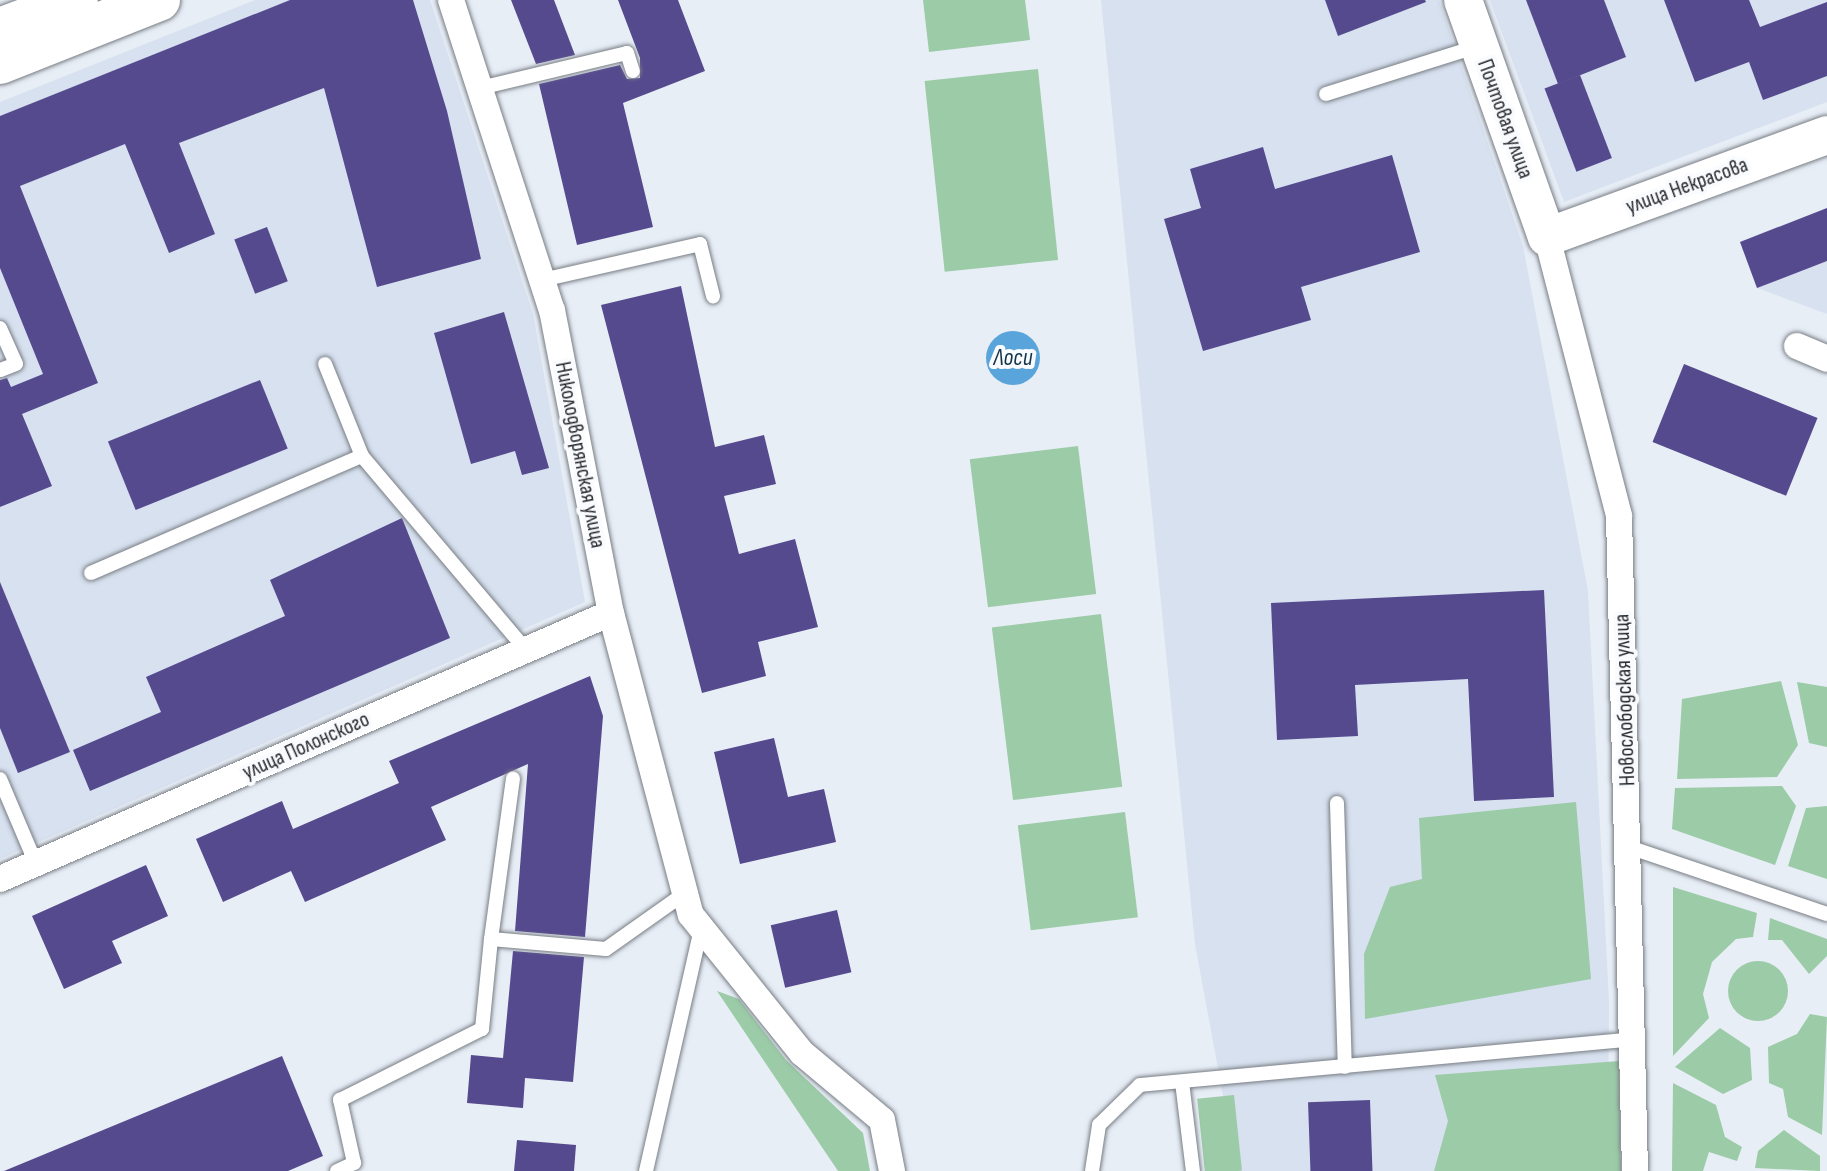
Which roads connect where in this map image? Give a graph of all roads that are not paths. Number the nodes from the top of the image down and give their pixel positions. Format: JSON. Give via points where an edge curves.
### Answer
{"nodes":[{"id":1,"x":159,"y":0,"type":"edge"},
{"id":2,"x":451,"y":0,"type":"edge"},
{"id":3,"x":1463,"y":0,"type":"edge"},
{"id":4,"x":53,"y":4,"type":"edge"},
{"id":5,"x":0,"y":29,"type":"edge"},
{"id":6,"x":1479,"y":46,"type":"junction"},
{"id":7,"x":0,"y":63,"type":"edge"},
{"id":8,"x":633,"y":71,"type":"dead end"},
{"id":9,"x":480,"y":88,"type":"junction"},
{"id":10,"x":1326,"y":94,"type":"dead end"},
{"id":11,"x":1827,"y":135,"type":"edge"},
{"id":12,"x":1547,"y":237,"type":"junction"},
{"id":13,"x":542,"y":280,"type":"junction"},
{"id":14,"x":713,"y":296,"type":"dead end"},
{"id":15,"x":0,"y":328,"type":"edge"},
{"id":16,"x":1797,"y":346,"type":"dead end"},
{"id":17,"x":1827,"y":359,"type":"edge"},
{"id":18,"x":325,"y":364,"type":"dead end"},
{"id":19,"x":0,"y":370,"type":"edge"},
{"id":20,"x":362,"y":456,"type":"junction"},
{"id":21,"x":91,"y":573,"type":"dead end"},
{"id":22,"x":611,"y":613,"type":"junction"},
{"id":23,"x":526,"y":650,"type":"junction"},
{"id":24,"x":0,"y":779,"type":"edge"},
{"id":25,"x":513,"y":779,"type":"dead end"},
{"id":26,"x":1337,"y":803,"type":"dead end"},
{"id":27,"x":1629,"y":847,"type":"junction"},
{"id":28,"x":36,"y":864,"type":"junction"},
{"id":29,"x":0,"y":879,"type":"edge"},
{"id":30,"x":692,"y":913,"type":"junction"},
{"id":31,"x":1827,"y":914,"type":"edge"},
{"id":32,"x":491,"y":939,"type":"junction"},
{"id":33,"x":1634,"y":1039,"type":"junction"},
{"id":34,"x":1345,"y":1067,"type":"junction"},
{"id":35,"x":1182,"y":1082,"type":"junction"},
{"id":36,"x":337,"y":1171,"type":"edge"},
{"id":37,"x":646,"y":1171,"type":"edge"},
{"id":38,"x":892,"y":1171,"type":"edge"},
{"id":39,"x":1092,"y":1171,"type":"edge"},
{"id":40,"x":1193,"y":1171,"type":"edge"},
{"id":41,"x":1635,"y":1171,"type":"edge"}],
"edges":[{"from":1,"to":7,"type":"main road"},
{"from":2,"to":9,"type":"street","name":"Николодворянская улица"},
{"from":3,"to":6,"type":"street","name":"Почтовая улица"},
{"from":4,"to":5,"type":"main road"},
{"from":6,"to":10,"type":"lane"},
{"from":6,"to":12,"type":"street","name":"Почтовая улица"},
{"from":8,"to":9,"type":"lane","via":[[627,53]]},
{"from":9,"to":13,"type":"street","name":"Николодворянская улица"},
{"from":11,"to":12,"type":"street","name":"улица Некрасова"},
{"from":12,"to":27,"type":"street","name":"Новослободская улица","via":[[1619,516]]},
{"from":13,"to":14,"type":"lane","via":[[700,244]]},
{"from":13,"to":22,"type":"street","name":"Николодворянская улица"},
{"from":15,"to":19,"type":"lane","via":[[16,364]]},
{"from":16,"to":17,"type":"street"},
{"from":18,"to":20,"type":"lane"},
{"from":20,"to":21,"type":"lane"},
{"from":20,"to":23,"type":"lane"},
{"from":22,"to":23,"type":"street","name":"улица Полонского"},
{"from":22,"to":30,"type":"street","name":"Николодворянская улица"},
{"from":23,"to":28,"type":"street","name":"улица Полонского"},
{"from":24,"to":28,"type":"lane"},
{"from":25,"to":32,"type":"lane"},
{"from":26,"to":34,"type":"lane"},
{"from":27,"to":31,"type":"lane"},
{"from":27,"to":33,"type":"street","name":"Новослободская улица"},
{"from":28,"to":29,"type":"street","name":"улица Полонского"},
{"from":30,"to":32,"type":"lane","via":[[606,949]]},
{"from":30,"to":37,"type":"lane"},
{"from":30,"to":38,"type":"street","via":[[802,1053],[882,1120]]},
{"from":32,"to":36,"type":"lane","via":[[482,1029],[340,1100],[354,1163]]},
{"from":33,"to":34,"type":"lane"},
{"from":33,"to":41,"type":"street","name":"Новослободская улица"},
{"from":34,"to":35,"type":"lane"},
{"from":35,"to":39,"type":"lane","via":[[1140,1085],[1099,1125]]},
{"from":35,"to":40,"type":"lane"}]}
